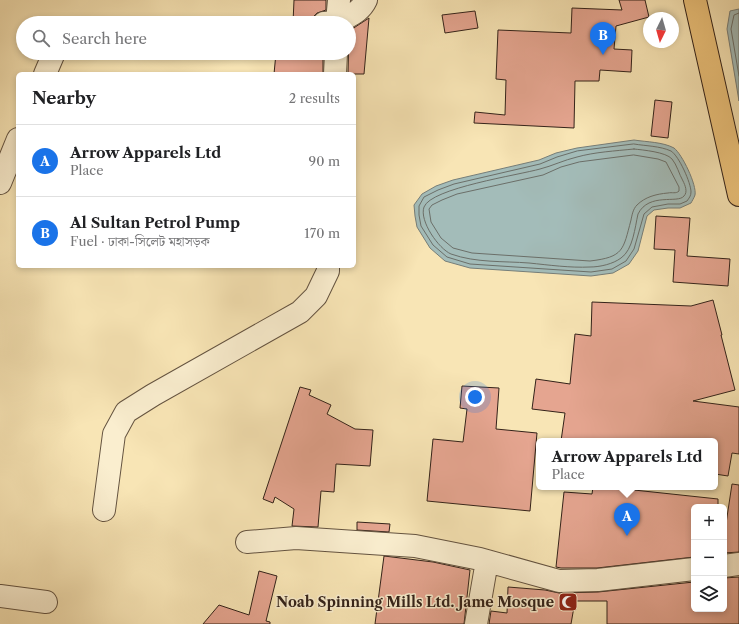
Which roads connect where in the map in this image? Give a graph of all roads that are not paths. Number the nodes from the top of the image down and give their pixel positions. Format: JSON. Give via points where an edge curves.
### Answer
{"nodes":[{"id":1,"x":339,"y":0,"type":"edge"},
{"id":2,"x":366,"y":0,"type":"edge"},
{"id":3,"x":695,"y":0,"type":"edge"},
{"id":4,"x":334,"y":16,"type":"edge"},
{"id":5,"x":351,"y":16,"type":"edge"},
{"id":6,"x":51,"y":60,"type":"edge"},
{"id":7,"x":336,"y":60,"type":"edge"},
{"id":8,"x":46,"y":72,"type":"edge"},
{"id":9,"x":335,"y":72,"type":"edge"},
{"id":10,"x":16,"y":144,"type":"edge"},
{"id":11,"x":0,"y":183,"type":"edge"},
{"id":12,"x":738,"y":188,"type":"edge"},
{"id":13,"x":328,"y":268,"type":"edge"},
{"id":14,"x":104,"y":510,"type":"dead end"},
{"id":15,"x":247,"y":542,"type":"dead end"},
{"id":16,"x":487,"y":561,"type":"junction"},
{"id":17,"x":739,"y":564,"type":"edge"},
{"id":18,"x":727,"y":566,"type":"edge"},
{"id":19,"x":691,"y":569,"type":"edge"},
{"id":20,"x":0,"y":596,"type":"edge"},
{"id":21,"x":46,"y":602,"type":"dead end"},
{"id":22,"x":476,"y":624,"type":"edge"}],
"edges":[{"from":1,"to":4,"type":"street"},
{"from":2,"to":5,"type":"street","via":[[362,8]]},
{"from":3,"to":12,"type":"highway"},
{"from":6,"to":8,"type":"street"},
{"from":7,"to":9,"type":"street"},
{"from":10,"to":11,"type":"street"},
{"from":13,"to":14,"type":"street","via":[[316,296],[300,312],[126,412],[114,434]]},
{"from":15,"to":16,"type":"street","via":[[296,538],[415,546]]},
{"from":16,"to":19,"type":"street","via":[[559,580],[598,580]]},
{"from":16,"to":22,"type":"street"},
{"from":17,"to":18,"type":"street"},
{"from":20,"to":21,"type":"street"}]}
